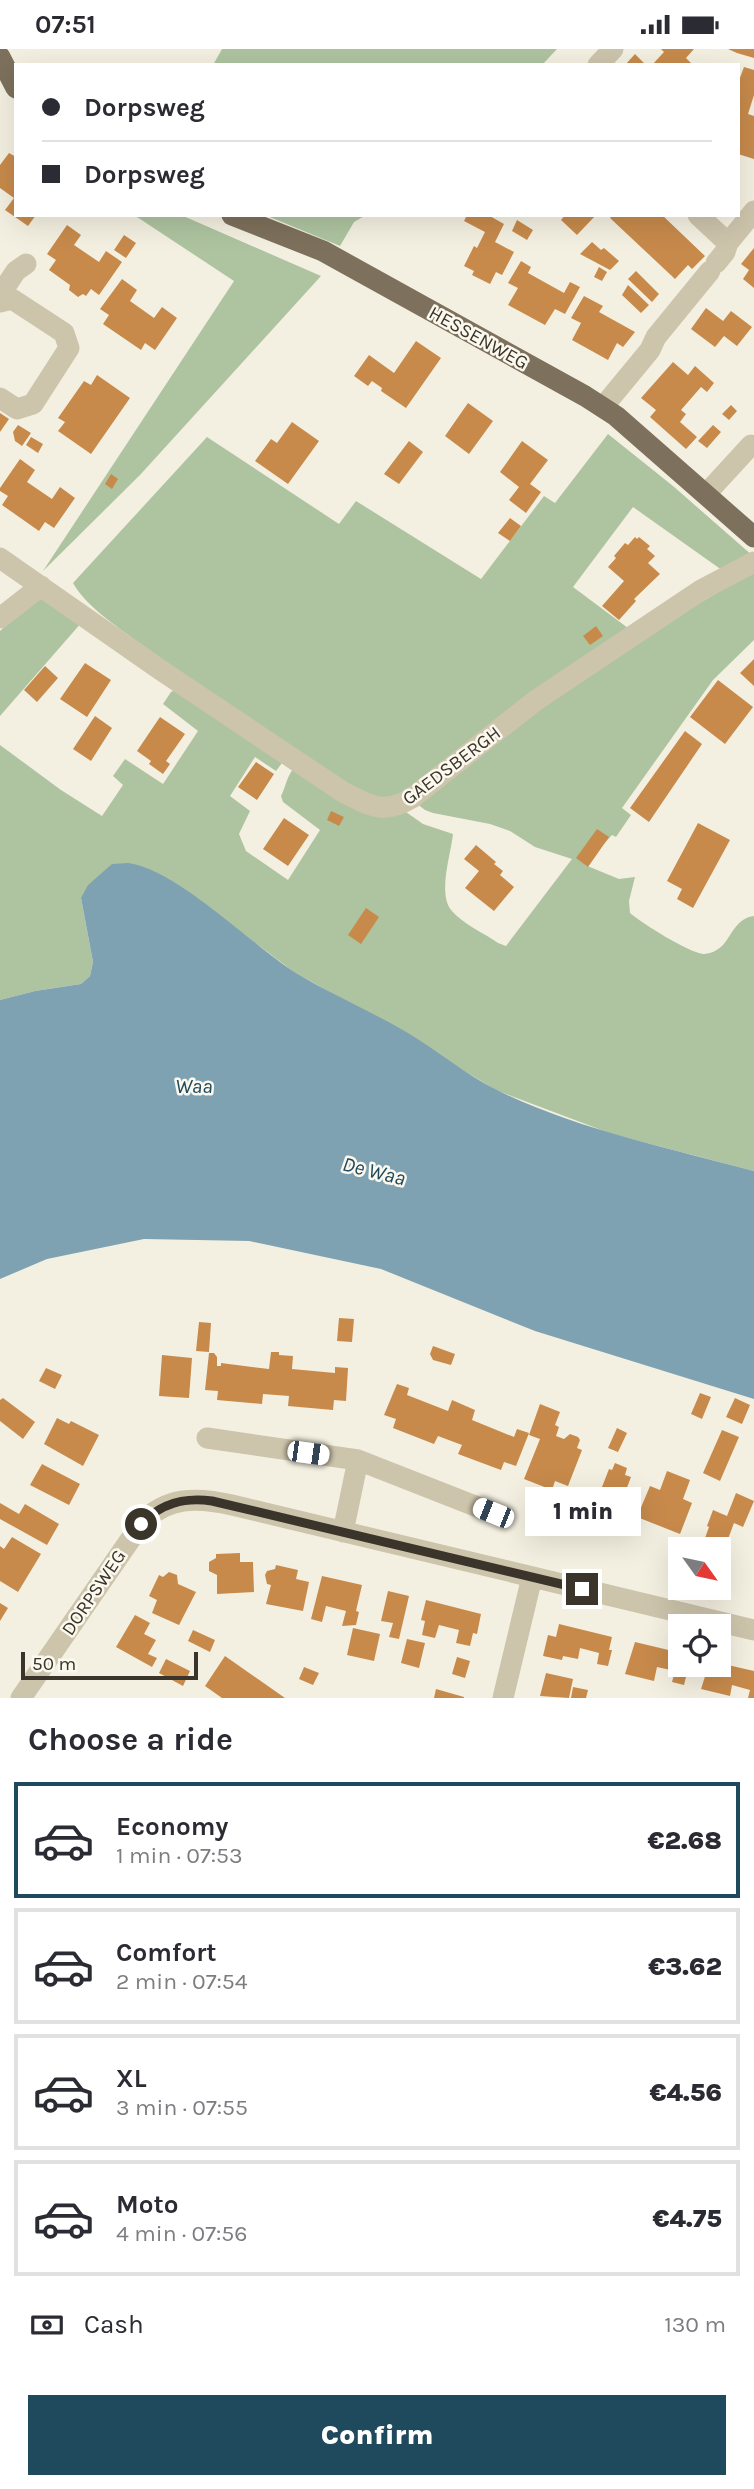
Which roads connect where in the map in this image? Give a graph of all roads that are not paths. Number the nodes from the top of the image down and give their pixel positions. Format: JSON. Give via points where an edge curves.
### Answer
{"nodes":[{"id":1,"x":613,"y":49,"type":"edge"},
{"id":2,"x":0,"y":57,"type":"edge"},
{"id":3,"x":600,"y":63,"type":"edge"},
{"id":4,"x":14,"y":83,"type":"edge"},
{"id":5,"x":754,"y":211,"type":"edge"},
{"id":6,"x":237,"y":217,"type":"edge"},
{"id":7,"x":700,"y":217,"type":"edge"},
{"id":8,"x":728,"y":243,"type":"junction"},
{"id":9,"x":26,"y":264,"type":"dead end"},
{"id":10,"x":0,"y":295,"type":"edge"},
{"id":11,"x":0,"y":302,"type":"edge"},
{"id":12,"x":0,"y":398,"type":"edge"},
{"id":13,"x":603,"y":407,"type":"junction"},
{"id":14,"x":751,"y":445,"type":"dead end"},
{"id":15,"x":706,"y":494,"type":"junction"},
{"id":16,"x":754,"y":537,"type":"edge"},
{"id":17,"x":0,"y":558,"type":"edge"},
{"id":18,"x":754,"y":562,"type":"edge"},
{"id":19,"x":41,"y":586,"type":"junction"},
{"id":20,"x":0,"y":618,"type":"edge"},
{"id":21,"x":207,"y":1438,"type":"dead end"},
{"id":22,"x":358,"y":1460,"type":"junction"},
{"id":23,"x":493,"y":1513,"type":"dead end"},
{"id":24,"x":343,"y":1532,"type":"junction"},
{"id":25,"x":532,"y":1577,"type":"junction"},
{"id":26,"x":754,"y":1630,"type":"edge"},
{"id":27,"x":21,"y":1698,"type":"edge"},
{"id":28,"x":503,"y":1698,"type":"edge"}],
"edges":[{"from":1,"to":3,"type":"street"},
{"from":2,"to":4,"type":"main road"},
{"from":5,"to":8,"type":"street"},
{"from":6,"to":13,"type":"main road","name":"HESSENWEG","via":[[323,251]]},
{"from":7,"to":8,"type":"street"},
{"from":8,"to":13,"type":"street"},
{"from":9,"to":10,"type":"street"},
{"from":11,"to":12,"type":"street","via":[[12,299],[64,333],[69,348],[33,404],[17,409]]},
{"from":13,"to":15,"type":"main road","name":"HESSENWEG"},
{"from":14,"to":15,"type":"street"},
{"from":15,"to":16,"type":"main road","name":"HESSENWEG"},
{"from":17,"to":19,"type":"street","name":"GAEDSBERGH"},
{"from":18,"to":19,"type":"street","name":"GAEDSBERGH","via":[[691,597],[535,701],[412,798],[380,808],[343,792]]},
{"from":19,"to":20,"type":"street"},
{"from":21,"to":22,"type":"street"},
{"from":22,"to":23,"type":"street"},
{"from":22,"to":24,"type":"street"},
{"from":24,"to":25,"type":"street","name":"DORPSWEG"},
{"from":24,"to":27,"type":"street","name":"DORPSWEG","via":[[212,1501],[182,1500],[160,1508],[131,1535]]},
{"from":25,"to":26,"type":"street","name":"DORPSWEG"},
{"from":25,"to":28,"type":"street"}]}
